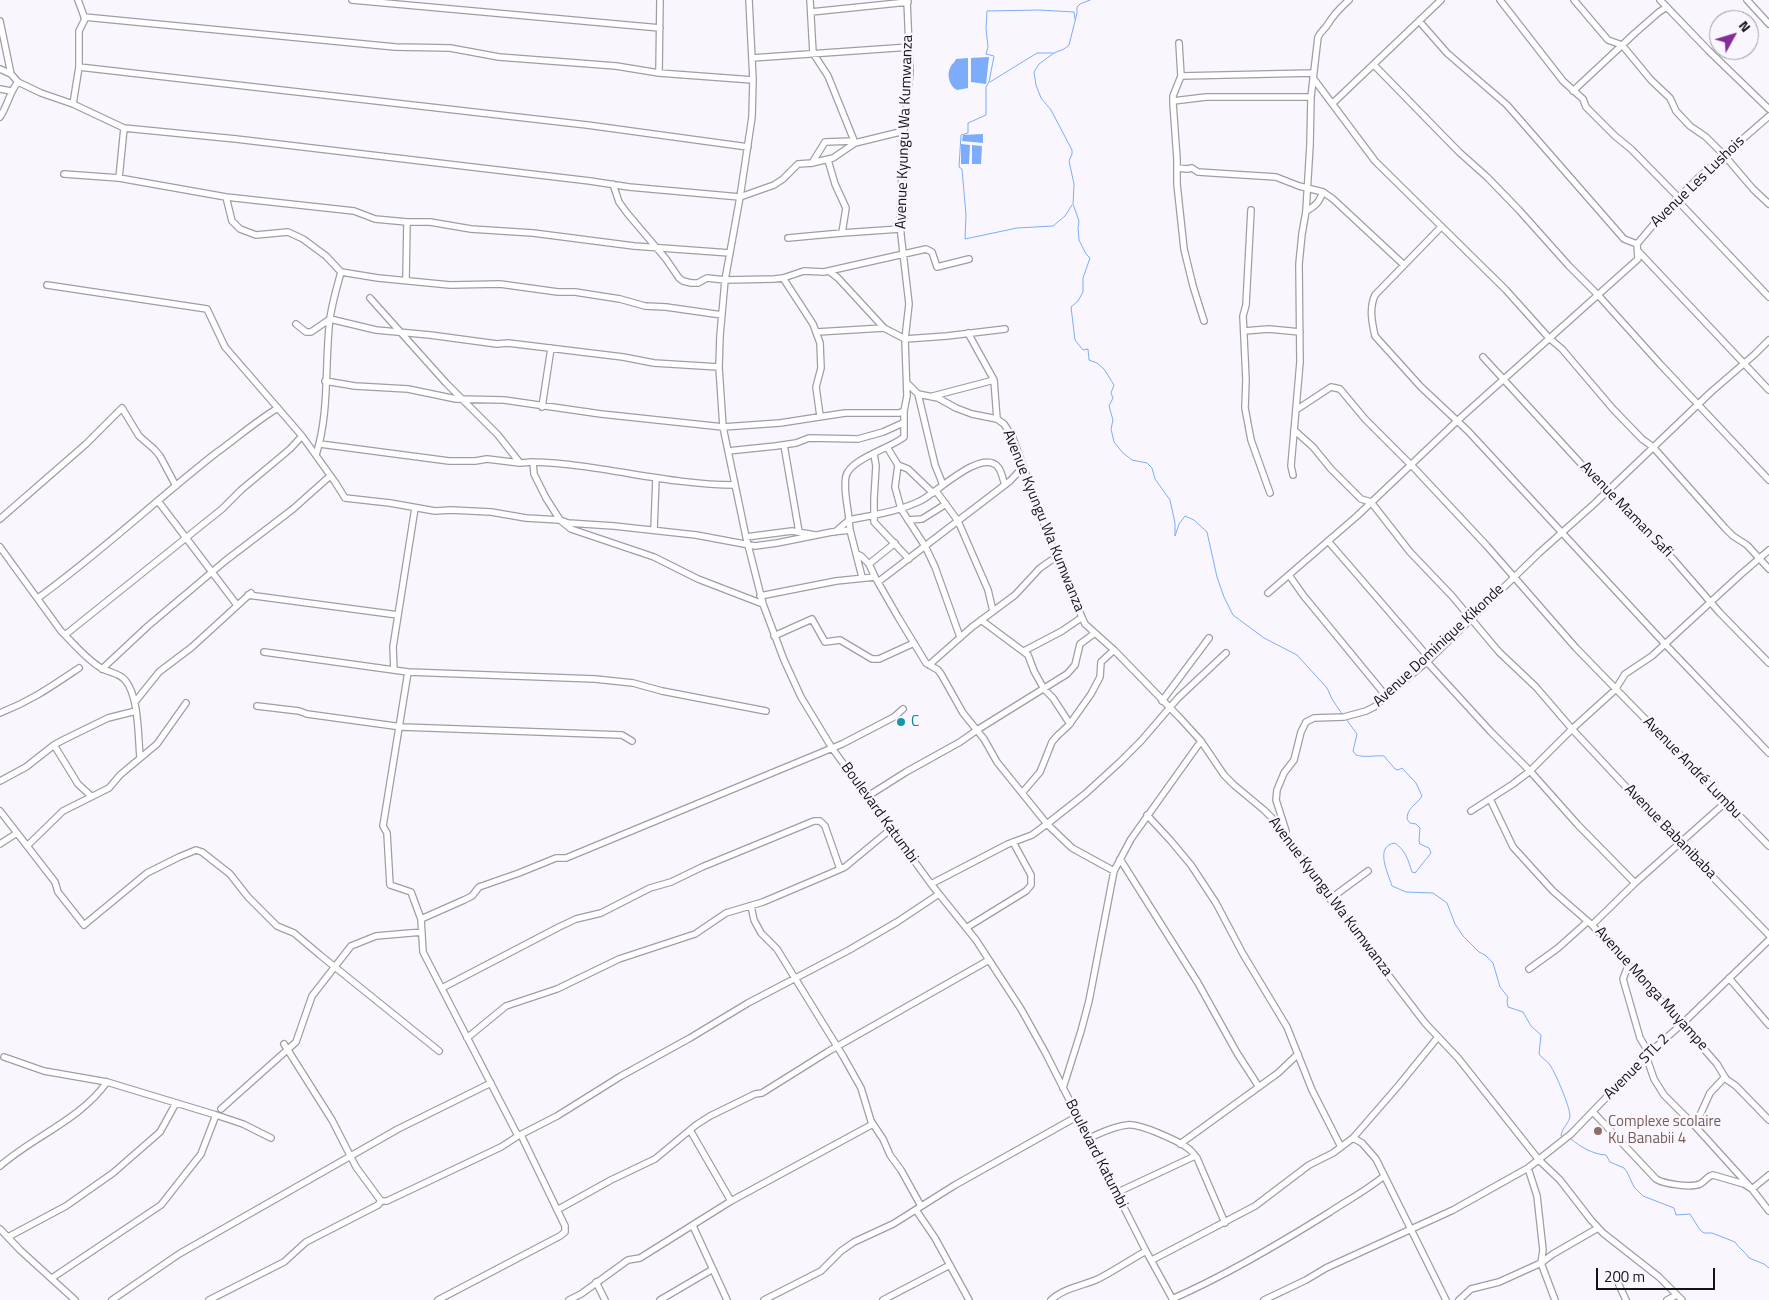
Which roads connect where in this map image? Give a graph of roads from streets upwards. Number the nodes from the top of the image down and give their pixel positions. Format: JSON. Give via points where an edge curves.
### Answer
{"nodes":[{"id":1,"x":78,"y":0,"type":"edge"},
{"id":2,"x":352,"y":0,"type":"edge"},
{"id":3,"x":660,"y":0,"type":"edge"},
{"id":4,"x":749,"y":0,"type":"edge"},
{"id":5,"x":810,"y":0,"type":"edge"},
{"id":6,"x":1349,"y":0,"type":"edge"},
{"id":7,"x":1441,"y":0,"type":"edge"},
{"id":8,"x":1500,"y":0,"type":"edge"},
{"id":9,"x":1574,"y":0,"type":"edge"},
{"id":10,"x":1660,"y":0,"type":"edge"},
{"id":11,"x":1746,"y":0,"type":"edge"},
{"id":12,"x":908,"y":1,"type":"edge"},
{"id":13,"x":1667,"y":7,"type":"junction"},
{"id":14,"x":811,"y":12,"type":"junction"},
{"id":15,"x":84,"y":17,"type":"junction"},
{"id":16,"x":1419,"y":21,"type":"junction"},
{"id":17,"x":0,"y":22,"type":"edge"},
{"id":18,"x":1769,"y":24,"type":"edge"},
{"id":19,"x":660,"y":28,"type":"junction"},
{"id":20,"x":1179,"y":43,"type":"dead end"},
{"id":21,"x":1622,"y":45,"type":"junction"},
{"id":22,"x":910,"y":47,"type":"junction"},
{"id":23,"x":813,"y":53,"type":"junction"},
{"id":24,"x":752,"y":58,"type":"junction"},
{"id":25,"x":1374,"y":65,"type":"junction"},
{"id":26,"x":79,"y":67,"type":"junction"},
{"id":27,"x":0,"y":69,"type":"edge"},
{"id":28,"x":659,"y":73,"type":"junction"},
{"id":29,"x":11,"y":74,"type":"junction"},
{"id":30,"x":1313,"y":75,"type":"junction"},
{"id":31,"x":1181,"y":76,"type":"junction"},
{"id":32,"x":753,"y":80,"type":"junction"},
{"id":33,"x":18,"y":82,"type":"junction"},
{"id":34,"x":0,"y":89,"type":"edge"},
{"id":35,"x":11,"y":91,"type":"junction"},
{"id":36,"x":1573,"y":91,"type":"junction"},
{"id":37,"x":1311,"y":97,"type":"junction"},
{"id":38,"x":1173,"y":101,"type":"junction"},
{"id":39,"x":1333,"y":103,"type":"junction"},
{"id":40,"x":73,"y":104,"type":"junction"},
{"id":41,"x":1769,"y":110,"type":"edge"},
{"id":42,"x":1769,"y":116,"type":"edge"},
{"id":43,"x":0,"y":117,"type":"edge"},
{"id":44,"x":124,"y":128,"type":"junction"},
{"id":45,"x":904,"y":132,"type":"junction"},
{"id":46,"x":854,"y":142,"type":"junction"},
{"id":47,"x":748,"y":147,"type":"junction"},
{"id":48,"x":1724,"y":155,"type":"junction"},
{"id":49,"x":828,"y":160,"type":"junction"},
{"id":50,"x":812,"y":163,"type":"junction"},
{"id":51,"x":1178,"y":168,"type":"junction"},
{"id":52,"x":64,"y":174,"type":"dead end"},
{"id":53,"x":119,"y":178,"type":"junction"},
{"id":54,"x":613,"y":184,"type":"junction"},
{"id":55,"x":1308,"y":188,"type":"junction"},
{"id":56,"x":1323,"y":192,"type":"junction"},
{"id":57,"x":226,"y":197,"type":"junction"},
{"id":58,"x":740,"y":197,"type":"junction"},
{"id":59,"x":1677,"y":198,"type":"junction"},
{"id":60,"x":1769,"y":204,"type":"edge"},
{"id":61,"x":1251,"y":210,"type":"dead end"},
{"id":62,"x":1306,"y":211,"type":"junction"},
{"id":63,"x":407,"y":222,"type":"junction"},
{"id":64,"x":1441,"y":227,"type":"junction"},
{"id":65,"x":900,"y":229,"type":"junction"},
{"id":66,"x":842,"y":233,"type":"junction"},
{"id":67,"x":788,"y":238,"type":"dead end"},
{"id":68,"x":1637,"y":247,"type":"junction"},
{"id":69,"x":656,"y":248,"type":"junction"},
{"id":70,"x":730,"y":253,"type":"junction"},
{"id":71,"x":903,"y":255,"type":"junction"},
{"id":72,"x":969,"y":259,"type":"dead end"},
{"id":73,"x":1404,"y":265,"type":"junction"},
{"id":74,"x":836,"y":269,"type":"junction"},
{"id":75,"x":829,"y":271,"type":"junction"},
{"id":76,"x":341,"y":272,"type":"junction"},
{"id":77,"x":783,"y":278,"type":"junction"},
{"id":78,"x":838,"y":278,"type":"junction"},
{"id":79,"x":406,"y":279,"type":"junction"},
{"id":80,"x":725,"y":280,"type":"junction"},
{"id":81,"x":47,"y":285,"type":"dead end"},
{"id":82,"x":1598,"y":295,"type":"junction"},
{"id":83,"x":1769,"y":297,"type":"edge"},
{"id":84,"x":370,"y":298,"type":"dead end"},
{"id":85,"x":722,"y":315,"type":"junction"},
{"id":86,"x":330,"y":319,"type":"junction"},
{"id":87,"x":1204,"y":321,"type":"dead end"},
{"id":88,"x":296,"y":324,"type":"dead end"},
{"id":89,"x":884,"y":328,"type":"junction"},
{"id":90,"x":1005,"y":329,"type":"dead end"},
{"id":91,"x":1244,"y":331,"type":"junction"},
{"id":92,"x":817,"y":332,"type":"junction"},
{"id":93,"x":1300,"y":332,"type":"junction"},
{"id":94,"x":400,"y":333,"type":"junction"},
{"id":95,"x":968,"y":333,"type":"junction"},
{"id":96,"x":1549,"y":338,"type":"junction"},
{"id":97,"x":906,"y":340,"type":"junction"},
{"id":98,"x":1769,"y":340,"type":"edge"},
{"id":99,"x":551,"y":348,"type":"junction"},
{"id":100,"x":1483,"y":357,"type":"dead end"},
{"id":101,"x":1744,"y":364,"type":"junction"},
{"id":102,"x":719,"y":367,"type":"junction"},
{"id":103,"x":1504,"y":379,"type":"junction"},
{"id":104,"x":994,"y":380,"type":"junction"},
{"id":105,"x":325,"y":381,"type":"junction"},
{"id":106,"x":907,"y":383,"type":"junction"},
{"id":107,"x":1769,"y":390,"type":"edge"},
{"id":108,"x":918,"y":394,"type":"junction"},
{"id":109,"x":932,"y":396,"type":"junction"},
{"id":110,"x":462,"y":400,"type":"junction"},
{"id":111,"x":1698,"y":404,"type":"junction"},
{"id":112,"x":542,"y":406,"type":"junction"},
{"id":113,"x":278,"y":408,"type":"junction"},
{"id":114,"x":1296,"y":410,"type":"junction"},
{"id":115,"x":904,"y":411,"type":"junction"},
{"id":116,"x":820,"y":416,"type":"junction"},
{"id":117,"x":997,"y":418,"type":"junction"},
{"id":118,"x":1457,"y":421,"type":"junction"},
{"id":119,"x":903,"y":422,"type":"junction"},
{"id":120,"x":723,"y":427,"type":"junction"},
{"id":121,"x":1294,"y":430,"type":"junction"},
{"id":122,"x":302,"y":436,"type":"junction"},
{"id":123,"x":320,"y":444,"type":"junction"},
{"id":124,"x":784,"y":445,"type":"junction"},
{"id":125,"x":1653,"y":446,"type":"junction"},
{"id":126,"x":887,"y":447,"type":"junction"},
{"id":127,"x":728,"y":451,"type":"junction"},
{"id":128,"x":874,"y":454,"type":"junction"},
{"id":129,"x":316,"y":455,"type":"junction"},
{"id":130,"x":533,"y":462,"type":"junction"},
{"id":131,"x":520,"y":463,"type":"junction"},
{"id":132,"x":898,"y":465,"type":"junction"},
{"id":133,"x":1411,"y":465,"type":"junction"},
{"id":134,"x":1024,"y":467,"type":"junction"},
{"id":135,"x":1293,"y":475,"type":"dead end"},
{"id":136,"x":330,"y":476,"type":"junction"},
{"id":137,"x":656,"y":478,"type":"junction"},
{"id":138,"x":1769,"y":480,"type":"edge"},
{"id":139,"x":735,"y":485,"type":"junction"},
{"id":140,"x":943,"y":485,"type":"junction"},
{"id":141,"x":1004,"y":485,"type":"junction"},
{"id":142,"x":176,"y":486,"type":"junction"},
{"id":143,"x":1608,"y":491,"type":"junction"},
{"id":144,"x":935,"y":492,"type":"junction"},
{"id":145,"x":1270,"y":493,"type":"dead end"},
{"id":146,"x":158,"y":501,"type":"junction"},
{"id":147,"x":1372,"y":502,"type":"junction"},
{"id":148,"x":946,"y":504,"type":"junction"},
{"id":149,"x":415,"y":508,"type":"junction"},
{"id":150,"x":900,"y":509,"type":"junction"},
{"id":151,"x":874,"y":516,"type":"junction"},
{"id":152,"x":0,"y":519,"type":"edge"},
{"id":153,"x":560,"y":520,"type":"junction"},
{"id":154,"x":849,"y":520,"type":"junction"},
{"id":155,"x":908,"y":520,"type":"junction"},
{"id":156,"x":958,"y":520,"type":"junction"},
{"id":157,"x":654,"y":530,"type":"junction"},
{"id":158,"x":850,"y":530,"type":"junction"},
{"id":159,"x":799,"y":532,"type":"junction"},
{"id":160,"x":835,"y":532,"type":"junction"},
{"id":161,"x":1562,"y":533,"type":"junction"},
{"id":162,"x":818,"y":535,"type":"junction"},
{"id":163,"x":746,"y":537,"type":"junction"},
{"id":164,"x":186,"y":538,"type":"junction"},
{"id":165,"x":1328,"y":542,"type":"junction"},
{"id":166,"x":896,"y":543,"type":"junction"},
{"id":167,"x":748,"y":545,"type":"junction"},
{"id":168,"x":925,"y":546,"type":"junction"},
{"id":169,"x":0,"y":547,"type":"edge"},
{"id":170,"x":1769,"y":550,"type":"edge"},
{"id":171,"x":857,"y":554,"type":"junction"},
{"id":172,"x":1056,"y":557,"type":"junction"},
{"id":173,"x":1760,"y":558,"type":"junction"},
{"id":174,"x":909,"y":559,"type":"junction"},
{"id":175,"x":869,"y":564,"type":"junction"},
{"id":176,"x":1769,"y":569,"type":"edge"},
{"id":177,"x":212,"y":572,"type":"junction"},
{"id":178,"x":1289,"y":575,"type":"junction"},
{"id":179,"x":1514,"y":577,"type":"junction"},
{"id":180,"x":862,"y":578,"type":"junction"},
{"id":181,"x":876,"y":579,"type":"junction"},
{"id":182,"x":1268,"y":593,"type":"dead end"},
{"id":183,"x":760,"y":596,"type":"junction"},
{"id":184,"x":38,"y":598,"type":"junction"},
{"id":185,"x":1710,"y":602,"type":"junction"},
{"id":186,"x":763,"y":604,"type":"junction"},
{"id":187,"x":237,"y":605,"type":"junction"},
{"id":188,"x":993,"y":610,"type":"junction"},
{"id":189,"x":398,"y":616,"type":"junction"},
{"id":190,"x":1081,"y":618,"type":"junction"},
{"id":191,"x":1471,"y":619,"type":"junction"},
{"id":192,"x":981,"y":620,"type":"junction"},
{"id":193,"x":1095,"y":633,"type":"junction"},
{"id":194,"x":65,"y":635,"type":"junction"},
{"id":195,"x":774,"y":636,"type":"junction"},
{"id":196,"x":960,"y":637,"type":"junction"},
{"id":197,"x":1209,"y":638,"type":"dead end"},
{"id":198,"x":914,"y":643,"type":"junction"},
{"id":199,"x":1666,"y":644,"type":"junction"},
{"id":200,"x":1114,"y":650,"type":"junction"},
{"id":201,"x":1024,"y":651,"type":"junction"},
{"id":202,"x":264,"y":652,"type":"dead end"},
{"id":203,"x":1226,"y":653,"type":"dead end"},
{"id":204,"x":1428,"y":660,"type":"junction"},
{"id":205,"x":1769,"y":663,"type":"edge"},
{"id":206,"x":930,"y":665,"type":"junction"},
{"id":207,"x":79,"y":668,"type":"dead end"},
{"id":208,"x":102,"y":669,"type":"junction"},
{"id":209,"x":394,"y":670,"type":"junction"},
{"id":210,"x":408,"y":672,"type":"junction"},
{"id":211,"x":1044,"y":689,"type":"junction"},
{"id":212,"x":1616,"y":690,"type":"junction"},
{"id":213,"x":1386,"y":696,"type":"junction"},
{"id":214,"x":1162,"y":701,"type":"junction"},
{"id":215,"x":134,"y":702,"type":"junction"},
{"id":216,"x":186,"y":703,"type":"dead end"},
{"id":217,"x":257,"y":706,"type":"dead end"},
{"id":218,"x":1169,"y":708,"type":"junction"},
{"id":219,"x":904,"y":709,"type":"dead end"},
{"id":220,"x":136,"y":711,"type":"junction"},
{"id":221,"x":766,"y":711,"type":"dead end"},
{"id":222,"x":0,"y":713,"type":"edge"},
{"id":223,"x":1070,"y":724,"type":"junction"},
{"id":224,"x":400,"y":726,"type":"junction"},
{"id":225,"x":1572,"y":728,"type":"junction"},
{"id":226,"x":977,"y":730,"type":"junction"},
{"id":227,"x":632,"y":741,"type":"dead end"},
{"id":228,"x":1201,"y":741,"type":"junction"},
{"id":229,"x":54,"y":745,"type":"junction"},
{"id":230,"x":832,"y":748,"type":"junction"},
{"id":231,"x":1769,"y":752,"type":"edge"},
{"id":232,"x":140,"y":757,"type":"junction"},
{"id":233,"x":1530,"y":771,"type":"junction"},
{"id":234,"x":0,"y":781,"type":"edge"},
{"id":235,"x":1022,"y":793,"type":"junction"},
{"id":236,"x":91,"y":796,"type":"junction"},
{"id":237,"x":868,"y":796,"type":"junction"},
{"id":238,"x":1490,"y":799,"type":"junction"},
{"id":239,"x":1726,"y":802,"type":"junction"},
{"id":240,"x":0,"y":811,"type":"edge"},
{"id":241,"x":1471,"y":811,"type":"dead end"},
{"id":242,"x":1147,"y":815,"type":"junction"},
{"id":243,"x":1047,"y":824,"type":"junction"},
{"id":244,"x":891,"y":829,"type":"junction"},
{"id":245,"x":17,"y":833,"type":"junction"},
{"id":246,"x":1289,"y":839,"type":"junction"},
{"id":247,"x":1013,"y":842,"type":"junction"},
{"id":248,"x":1679,"y":842,"type":"junction"},
{"id":249,"x":0,"y":844,"type":"edge"},
{"id":250,"x":27,"y":846,"type":"junction"},
{"id":251,"x":1769,"y":846,"type":"edge"},
{"id":252,"x":1120,"y":859,"type":"junction"},
{"id":253,"x":840,"y":869,"type":"junction"},
{"id":254,"x":1114,"y":871,"type":"junction"},
{"id":255,"x":1368,"y":871,"type":"dead end"},
{"id":256,"x":1635,"y":882,"type":"junction"},
{"id":257,"x":931,"y":884,"type":"junction"},
{"id":258,"x":939,"y":894,"type":"junction"},
{"id":259,"x":1330,"y":899,"type":"junction"},
{"id":260,"x":751,"y":906,"type":"junction"},
{"id":261,"x":421,"y":919,"type":"junction"},
{"id":262,"x":1590,"y":924,"type":"junction"},
{"id":263,"x":966,"y":928,"type":"junction"},
{"id":264,"x":422,"y":932,"type":"junction"},
{"id":265,"x":1769,"y":935,"type":"edge"},
{"id":266,"x":1769,"y":940,"type":"edge"},
{"id":267,"x":990,"y":960,"type":"junction"},
{"id":268,"x":1628,"y":966,"type":"junction"},
{"id":269,"x":335,"y":967,"type":"junction"},
{"id":270,"x":1529,"y":969,"type":"dead end"},
{"id":271,"x":794,"y":978,"type":"junction"},
{"id":272,"x":1729,"y":978,"type":"junction"},
{"id":273,"x":442,"y":988,"type":"junction"},
{"id":274,"x":1682,"y":1024,"type":"junction"},
{"id":275,"x":1769,"y":1024,"type":"edge"},
{"id":276,"x":1438,"y":1037,"type":"junction"},
{"id":277,"x":467,"y":1038,"type":"junction"},
{"id":278,"x":286,"y":1047,"type":"junction"},
{"id":279,"x":836,"y":1047,"type":"junction"},
{"id":280,"x":439,"y":1050,"type":"dead end"},
{"id":281,"x":1298,"y":1054,"type":"junction"},
{"id":282,"x":1647,"y":1054,"type":"junction"},
{"id":283,"x":4,"y":1057,"type":"dead end"},
{"id":284,"x":1725,"y":1077,"type":"junction"},
{"id":285,"x":107,"y":1082,"type":"junction"},
{"id":286,"x":491,"y":1083,"type":"junction"},
{"id":287,"x":1259,"y":1086,"type":"junction"},
{"id":288,"x":1063,"y":1088,"type":"junction"},
{"id":289,"x":176,"y":1102,"type":"junction"},
{"id":290,"x":221,"y":1109,"type":"dead end"},
{"id":291,"x":1593,"y":1112,"type":"junction"},
{"id":292,"x":216,"y":1115,"type":"junction"},
{"id":293,"x":1078,"y":1116,"type":"junction"},
{"id":294,"x":1769,"y":1120,"type":"edge"},
{"id":295,"x":1697,"y":1123,"type":"junction"},
{"id":296,"x":873,"y":1124,"type":"junction"},
{"id":297,"x":690,"y":1130,"type":"junction"},
{"id":298,"x":519,"y":1135,"type":"junction"},
{"id":299,"x":271,"y":1138,"type":"dead end"},
{"id":300,"x":1089,"y":1138,"type":"junction"},
{"id":301,"x":1353,"y":1138,"type":"junction"},
{"id":302,"x":1180,"y":1144,"type":"junction"},
{"id":303,"x":1341,"y":1147,"type":"junction"},
{"id":304,"x":350,"y":1156,"type":"junction"},
{"id":305,"x":1195,"y":1156,"type":"junction"},
{"id":306,"x":1539,"y":1160,"type":"junction"},
{"id":307,"x":0,"y":1166,"type":"edge"},
{"id":308,"x":1528,"y":1168,"type":"junction"},
{"id":309,"x":1769,"y":1175,"type":"edge"},
{"id":310,"x":1384,"y":1176,"type":"junction"},
{"id":311,"x":1752,"y":1189,"type":"junction"},
{"id":312,"x":1116,"y":1193,"type":"junction"},
{"id":313,"x":381,"y":1200,"type":"junction"},
{"id":314,"x":731,"y":1201,"type":"junction"},
{"id":315,"x":919,"y":1208,"type":"junction"},
{"id":316,"x":557,"y":1210,"type":"junction"},
{"id":317,"x":1769,"y":1211,"type":"edge"},
{"id":318,"x":1225,"y":1223,"type":"junction"},
{"id":319,"x":693,"y":1226,"type":"junction"},
{"id":320,"x":1598,"y":1228,"type":"junction"},
{"id":321,"x":0,"y":1229,"type":"edge"},
{"id":322,"x":1410,"y":1230,"type":"junction"},
{"id":323,"x":8,"y":1237,"type":"junction"},
{"id":324,"x":1146,"y":1251,"type":"junction"},
{"id":325,"x":1152,"y":1260,"type":"junction"},
{"id":326,"x":1541,"y":1263,"type":"junction"},
{"id":327,"x":950,"y":1265,"type":"junction"},
{"id":328,"x":713,"y":1269,"type":"junction"},
{"id":329,"x":52,"y":1278,"type":"junction"},
{"id":330,"x":596,"y":1282,"type":"junction"},
{"id":331,"x":1619,"y":1285,"type":"dead end"},
{"id":332,"x":1677,"y":1295,"type":"junction"},
{"id":333,"x":75,"y":1300,"type":"edge"},
{"id":334,"x":112,"y":1300,"type":"edge"},
{"id":335,"x":209,"y":1300,"type":"edge"},
{"id":336,"x":438,"y":1300,"type":"edge"},
{"id":337,"x":569,"y":1300,"type":"edge"},
{"id":338,"x":605,"y":1300,"type":"edge"},
{"id":339,"x":660,"y":1300,"type":"edge"},
{"id":340,"x":727,"y":1300,"type":"edge"},
{"id":341,"x":764,"y":1300,"type":"edge"},
{"id":342,"x":883,"y":1300,"type":"edge"},
{"id":343,"x":969,"y":1300,"type":"edge"},
{"id":344,"x":1051,"y":1300,"type":"edge"},
{"id":345,"x":1173,"y":1300,"type":"edge"},
{"id":346,"x":1264,"y":1300,"type":"edge"},
{"id":347,"x":1446,"y":1300,"type":"edge"},
{"id":348,"x":1459,"y":1300,"type":"edge"},
{"id":349,"x":1555,"y":1300,"type":"edge"},
{"id":350,"x":1626,"y":1300,"type":"edge"},
{"id":351,"x":1666,"y":1300,"type":"edge"},
{"id":352,"x":1682,"y":1300,"type":"edge"}],
"edges":[{"from":1,"to":15,"type":"street"},
{"from":2,"to":19,"type":"street"},
{"from":3,"to":19,"type":"street"},
{"from":4,"to":24,"type":"street","name":"Boulevard Katumbi"},
{"from":5,"to":14,"type":"street"},
{"from":6,"to":30,"type":"street","via":[[1320,32]]},
{"from":7,"to":16,"type":"street"},
{"from":8,"to":36,"type":"street"},
{"from":9,"to":21,"type":"street","via":[[1608,40]]},
{"from":10,"to":13,"type":"street"},
{"from":11,"to":18,"type":"street"},
{"from":12,"to":14,"type":"street"},
{"from":12,"to":22,"type":"street","name":"Avenue Kyungu Wa Kumwanza"},
{"from":13,"to":21,"type":"street"},
{"from":13,"to":41,"type":"street"},
{"from":14,"to":23,"type":"street"},
{"from":15,"to":26,"type":"street","via":[[79,31]]},
{"from":15,"to":28,"type":"street","via":[[395,47],[450,48],[499,57],[616,66]]},
{"from":16,"to":25,"type":"street"},
{"from":16,"to":68,"type":"street","via":[[1447,53],[1507,105],[1624,239]]},
{"from":17,"to":29,"type":"street"},
{"from":19,"to":28,"type":"street"},
{"from":20,"to":31,"type":"street"},
{"from":21,"to":36,"type":"street"},
{"from":21,"to":48,"type":"street","via":[[1670,98],[1676,111]]},
{"from":22,"to":23,"type":"street"},
{"from":22,"to":45,"type":"street","name":"Avenue Kyungu Wa Kumwanza"},
{"from":23,"to":24,"type":"street"},
{"from":23,"to":46,"type":"street","via":[[828,76]]},
{"from":24,"to":32,"type":"street","name":"Boulevard Katumbi"},
{"from":25,"to":39,"type":"street"},
{"from":25,"to":82,"type":"street","via":[[1487,177]]},
{"from":26,"to":40,"type":"street"},
{"from":26,"to":47,"type":"street","via":[[587,125]]},
{"from":27,"to":29,"type":"street"},
{"from":28,"to":32,"type":"street"},
{"from":29,"to":33,"type":"street"},
{"from":30,"to":31,"type":"street"},
{"from":30,"to":37,"type":"street"},
{"from":30,"to":39,"type":"street"},
{"from":31,"to":38,"type":"street"},
{"from":32,"to":47,"type":"street","name":"Boulevard Katumbi"},
{"from":33,"to":35,"type":"street"},
{"from":33,"to":40,"type":"street"},
{"from":34,"to":35,"type":"street"},
{"from":35,"to":43,"type":"street"},
{"from":36,"to":59,"type":"street"},
{"from":37,"to":38,"type":"street","via":[[1206,97]]},
{"from":37,"to":55,"type":"street"},
{"from":38,"to":51,"type":"street"},
{"from":39,"to":64,"type":"street","via":[[1375,161]]},
{"from":40,"to":44,"type":"street"},
{"from":42,"to":48,"type":"street","name":"Avenue Les Lushois"},
{"from":44,"to":53,"type":"street"},
{"from":44,"to":54,"type":"street"},
{"from":45,"to":46,"type":"street"},
{"from":45,"to":65,"type":"street","name":"Avenue Kyungu Wa Kumwanza"},
{"from":46,"to":49,"type":"street"},
{"from":46,"to":50,"type":"street","via":[[825,142]]},
{"from":47,"to":58,"type":"street","name":"Boulevard Katumbi"},
{"from":48,"to":59,"type":"street","name":"Avenue Les Lushois"},
{"from":48,"to":60,"type":"street"},
{"from":49,"to":50,"type":"street"},
{"from":49,"to":66,"type":"street","via":[[846,208]]},
{"from":50,"to":58,"type":"street","via":[[798,164],[774,185]]},
{"from":51,"to":55,"type":"street","via":[[1276,177]]},
{"from":51,"to":87,"type":"street","via":[[1184,249]]},
{"from":52,"to":53,"type":"street"},
{"from":53,"to":57,"type":"street"},
{"from":54,"to":58,"type":"street"},
{"from":54,"to":69,"type":"street","via":[[619,202]]},
{"from":55,"to":56,"type":"street"},
{"from":55,"to":62,"type":"street"},
{"from":56,"to":62,"type":"street","via":[[1319,202]]},
{"from":56,"to":73,"type":"street"},
{"from":57,"to":63,"type":"street","via":[[354,211],[370,218]]},
{"from":57,"to":76,"type":"street","via":[[232,221],[240,229],[256,235],[288,232],[326,256]]},
{"from":58,"to":70,"type":"street","name":"Boulevard Katumbi"},
{"from":59,"to":68,"type":"street","name":"Avenue Les Lushois"},
{"from":59,"to":83,"type":"street"},
{"from":61,"to":91,"type":"street"},
{"from":62,"to":93,"type":"street","via":[[1299,264]]},
{"from":63,"to":69,"type":"street"},
{"from":63,"to":79,"type":"street"},
{"from":64,"to":73,"type":"street"},
{"from":64,"to":96,"type":"street","via":[[1506,290]]},
{"from":65,"to":66,"type":"street"},
{"from":65,"to":71,"type":"street","name":"Avenue Kyungu Wa Kumwanza"},
{"from":66,"to":67,"type":"street"},
{"from":68,"to":82,"type":"street","name":"Avenue Les Lushois","via":[[1638,259]]},
{"from":68,"to":101,"type":"street"},
{"from":69,"to":70,"type":"street"},
{"from":69,"to":80,"type":"street","via":[[683,281],[695,284],[707,278]]},
{"from":70,"to":80,"type":"street","name":"Boulevard Katumbi"},
{"from":71,"to":72,"type":"street","via":[[929,249],[939,268]]},
{"from":71,"to":74,"type":"street"},
{"from":71,"to":97,"type":"street","name":"Avenue Kyungu Wa Kumwanza","via":[[909,304]]},
{"from":73,"to":118,"type":"street","via":[[1371,302],[1375,336]]},
{"from":74,"to":75,"type":"street"},
{"from":74,"to":78,"type":"street"},
{"from":75,"to":77,"type":"street","via":[[804,271]]},
{"from":75,"to":78,"type":"street"},
{"from":76,"to":79,"type":"street"},
{"from":76,"to":86,"type":"street"},
{"from":77,"to":80,"type":"street"},
{"from":77,"to":92,"type":"street"},
{"from":78,"to":89,"type":"street"},
{"from":79,"to":85,"type":"street","via":[[575,292],[645,306]]},
{"from":80,"to":85,"type":"street","name":"Boulevard Katumbi"},
{"from":81,"to":113,"type":"street","via":[[207,309],[225,347]]},
{"from":82,"to":96,"type":"street"},
{"from":82,"to":111,"type":"street"},
{"from":84,"to":94,"type":"street"},
{"from":85,"to":102,"type":"street","name":"Boulevard Katumbi"},
{"from":86,"to":88,"type":"street","via":[[311,332]]},
{"from":86,"to":94,"type":"street"},
{"from":86,"to":105,"type":"street"},
{"from":89,"to":92,"type":"street"},
{"from":89,"to":97,"type":"street"},
{"from":90,"to":95,"type":"street"},
{"from":91,"to":93,"type":"street"},
{"from":91,"to":145,"type":"street","via":[[1245,408],[1251,440]]},
{"from":92,"to":116,"type":"street","via":[[821,368],[816,387]]},
{"from":93,"to":114,"type":"street"},
{"from":94,"to":99,"type":"street"},
{"from":94,"to":110,"type":"street"},
{"from":95,"to":97,"type":"street"},
{"from":95,"to":104,"type":"street"},
{"from":96,"to":103,"type":"street"},
{"from":96,"to":125,"type":"street","via":[[1622,419]]},
{"from":97,"to":106,"type":"street","name":"Avenue Kyungu Wa Kumwanza"},
{"from":98,"to":101,"type":"street","name":"Avenue Dominique Kikonde"},
{"from":99,"to":102,"type":"street","via":[[654,363]]},
{"from":99,"to":112,"type":"street"},
{"from":100,"to":103,"type":"street","name":"Avenue Maman Safi"},
{"from":101,"to":107,"type":"street"},
{"from":101,"to":111,"type":"street","name":"Avenue Dominique Kikonde"},
{"from":102,"to":120,"type":"street","name":"Boulevard Katumbi"},
{"from":103,"to":118,"type":"street"},
{"from":103,"to":143,"type":"street","name":"Avenue Maman Safi"},
{"from":104,"to":109,"type":"street"},
{"from":104,"to":117,"type":"street"},
{"from":105,"to":110,"type":"street","via":[[408,389]]},
{"from":105,"to":123,"type":"street","via":[[325,415]]},
{"from":106,"to":108,"type":"street"},
{"from":106,"to":115,"type":"street","name":"Avenue Kyungu Wa Kumwanza"},
{"from":108,"to":109,"type":"street","name":"Avenue Kyungu Wa Kumwanza"},
{"from":108,"to":140,"type":"street"},
{"from":109,"to":117,"type":"street","name":"Avenue Kyungu Wa Kumwanza","via":[[972,414]]},
{"from":110,"to":112,"type":"street","via":[[493,399]]},
{"from":110,"to":131,"type":"street","via":[[498,435]]},
{"from":111,"to":125,"type":"street","name":"Avenue Dominique Kikonde"},
{"from":111,"to":138,"type":"street"},
{"from":112,"to":120,"type":"street"},
{"from":113,"to":122,"type":"street"},
{"from":113,"to":142,"type":"street"},
{"from":114,"to":121,"type":"street"},
{"from":114,"to":133,"type":"street","name":"Avenue André Lumbu","via":[[1331,387],[1337,388]]},
{"from":115,"to":116,"type":"street"},
{"from":115,"to":119,"type":"street","name":"Avenue Kyungu Wa Kumwanza"},
{"from":116,"to":120,"type":"street"},
{"from":117,"to":134,"type":"street","name":"Avenue Kyungu Wa Kumwanza","via":[[1008,430]]},
{"from":118,"to":133,"type":"street"},
{"from":118,"to":161,"type":"street"},
{"from":119,"to":124,"type":"street","via":[[858,439],[809,438]]},
{"from":119,"to":126,"type":"street","name":"Avenue Kyungu Wa Kumwanza","via":[[904,437]]},
{"from":120,"to":127,"type":"street","name":"Boulevard Katumbi"},
{"from":121,"to":135,"type":"street"},
{"from":121,"to":147,"type":"street","via":[[1314,447],[1361,499]]},
{"from":122,"to":129,"type":"street"},
{"from":122,"to":164,"type":"street","via":[[290,450]]},
{"from":123,"to":129,"type":"street"},
{"from":123,"to":131,"type":"street","via":[[449,461],[488,459]]},
{"from":124,"to":127,"type":"street"},
{"from":124,"to":159,"type":"street"},
{"from":125,"to":143,"type":"street","name":"Avenue Dominique Kikonde"},
{"from":125,"to":173,"type":"street","via":[[1725,528]]},
{"from":126,"to":128,"type":"street"},
{"from":126,"to":132,"type":"street"},
{"from":127,"to":139,"type":"street","name":"Boulevard Katumbi"},
{"from":128,"to":151,"type":"street"},
{"from":128,"to":154,"type":"street","via":[[849,470],[846,477]]},
{"from":129,"to":136,"type":"street"},
{"from":130,"to":131,"type":"street"},
{"from":130,"to":137,"type":"street"},
{"from":130,"to":153,"type":"street","via":[[534,474]]},
{"from":132,"to":144,"type":"street","via":[[908,469]]},
{"from":132,"to":150,"type":"street","via":[[895,487]]},
{"from":133,"to":147,"type":"street"},
{"from":133,"to":179,"type":"street","name":"Avenue André Lumbu"},
{"from":134,"to":141,"type":"street"},
{"from":134,"to":172,"type":"street","name":"Avenue Kyungu Wa Kumwanza"},
{"from":136,"to":149,"type":"street","via":[[344,498]]},
{"from":136,"to":177,"type":"street"},
{"from":137,"to":139,"type":"street"},
{"from":137,"to":157,"type":"street"},
{"from":139,"to":163,"type":"street","name":"Boulevard Katumbi"},
{"from":140,"to":141,"type":"street","via":[[962,472],[986,463],[996,465]]},
{"from":140,"to":144,"type":"street"},
{"from":141,"to":156,"type":"street"},
{"from":142,"to":146,"type":"street"},
{"from":142,"to":152,"type":"street","via":[[160,456],[140,436],[122,408]]},
{"from":143,"to":161,"type":"street","name":"Avenue Dominique Kikonde"},
{"from":143,"to":185,"type":"street","name":"Avenue Maman Safi"},
{"from":144,"to":148,"type":"street"},
{"from":144,"to":150,"type":"street"},
{"from":146,"to":164,"type":"street"},
{"from":146,"to":184,"type":"street"},
{"from":147,"to":165,"type":"street"},
{"from":147,"to":191,"type":"street","name":"Avenue Babanibaba","via":[[1410,552]]},
{"from":148,"to":155,"type":"street","via":[[922,519]]},
{"from":148,"to":156,"type":"street"},
{"from":149,"to":153,"type":"street"},
{"from":149,"to":189,"type":"street"},
{"from":150,"to":151,"type":"street"},
{"from":150,"to":155,"type":"street"},
{"from":151,"to":154,"type":"street"},
{"from":151,"to":166,"type":"street","via":[[875,524]]},
{"from":153,"to":157,"type":"street"},
{"from":153,"to":186,"type":"street","via":[[571,529],[654,557],[698,579]]},
{"from":154,"to":158,"type":"street"},
{"from":154,"to":160,"type":"street"},
{"from":155,"to":168,"type":"street"},
{"from":156,"to":168,"type":"street"},
{"from":156,"to":188,"type":"street","via":[[988,590]]},
{"from":157,"to":167,"type":"street"},
{"from":158,"to":160,"type":"street"},
{"from":158,"to":171,"type":"street"},
{"from":159,"to":162,"type":"street"},
{"from":159,"to":163,"type":"street"},
{"from":160,"to":162,"type":"street"},
{"from":161,"to":179,"type":"street","name":"Avenue Dominique Kikonde"},
{"from":161,"to":199,"type":"street"},
{"from":162,"to":167,"type":"street","via":[[767,545]]},
{"from":163,"to":167,"type":"street","name":"Boulevard Katumbi"},
{"from":164,"to":177,"type":"street"},
{"from":164,"to":194,"type":"street"},
{"from":165,"to":178,"type":"street"},
{"from":165,"to":204,"type":"street"},
{"from":166,"to":174,"type":"street"},
{"from":166,"to":175,"type":"street"},
{"from":167,"to":183,"type":"street","name":"Boulevard Katumbi"},
{"from":168,"to":174,"type":"street"},
{"from":168,"to":196,"type":"street"},
{"from":169,"to":184,"type":"street"},
{"from":170,"to":173,"type":"street"},
{"from":171,"to":175,"type":"street"},
{"from":171,"to":180,"type":"street"},
{"from":172,"to":188,"type":"street","via":[[1040,568],[1015,595]]},
{"from":172,"to":190,"type":"street","name":"Avenue Kyungu Wa Kumwanza"},
{"from":173,"to":176,"type":"street"},
{"from":173,"to":185,"type":"street"},
{"from":174,"to":181,"type":"street"},
{"from":175,"to":181,"type":"street"},
{"from":177,"to":187,"type":"street"},
{"from":177,"to":208,"type":"street"},
{"from":178,"to":182,"type":"street"},
{"from":178,"to":213,"type":"street"},
{"from":179,"to":191,"type":"street","name":"Avenue Dominique Kikonde"},
{"from":179,"to":212,"type":"street","name":"Avenue André Lumbu"},
{"from":180,"to":181,"type":"street"},
{"from":180,"to":183,"type":"street"},
{"from":181,"to":198,"type":"street"},
{"from":183,"to":186,"type":"street","name":"Boulevard Katumbi"},
{"from":184,"to":194,"type":"street"},
{"from":185,"to":199,"type":"street"},
{"from":185,"to":205,"type":"street","name":"Avenue Maman Safi"},
{"from":186,"to":195,"type":"street","name":"Boulevard Katumbi"},
{"from":187,"to":189,"type":"street","via":[[250,594]]},
{"from":187,"to":215,"type":"street","via":[[192,647],[159,672]]},
{"from":188,"to":192,"type":"street"},
{"from":189,"to":209,"type":"street","via":[[393,647]]},
{"from":190,"to":193,"type":"street","name":"Avenue Kyungu Wa Kumwanza"},
{"from":190,"to":201,"type":"street"},
{"from":191,"to":204,"type":"street","name":"Avenue Dominique Kikonde"},
{"from":191,"to":225,"type":"street","name":"Avenue Babanibaba","via":[[1498,652],[1536,687]]},
{"from":192,"to":196,"type":"street"},
{"from":192,"to":201,"type":"street"},
{"from":193,"to":200,"type":"street","name":"Avenue Kyungu Wa Kumwanza"},
{"from":193,"to":211,"type":"street","via":[[1080,644],[1071,671]]},
{"from":194,"to":208,"type":"street"},
{"from":195,"to":198,"type":"street","via":[[812,619],[824,642],[840,640],[872,659],[885,658]]},
{"from":195,"to":230,"type":"street","name":"Boulevard Katumbi","via":[[802,697]]},
{"from":196,"to":206,"type":"street"},
{"from":197,"to":214,"type":"street"},
{"from":198,"to":206,"type":"street"},
{"from":199,"to":212,"type":"street","via":[[1624,674]]},
{"from":199,"to":231,"type":"street"},
{"from":200,"to":214,"type":"street","name":"Avenue Kyungu Wa Kumwanza"},
{"from":200,"to":223,"type":"street","via":[[1101,662],[1100,677]]},
{"from":201,"to":211,"type":"street"},
{"from":202,"to":209,"type":"street"},
{"from":203,"to":218,"type":"street"},
{"from":204,"to":213,"type":"street","name":"Avenue Dominique Kikonde"},
{"from":204,"to":233,"type":"street"},
{"from":206,"to":226,"type":"street","via":[[942,674],[963,713]]},
{"from":207,"to":222,"type":"street","via":[[47,690]]},
{"from":208,"to":215,"type":"street","via":[[114,672],[126,681]]},
{"from":209,"to":210,"type":"street"},
{"from":210,"to":221,"type":"street","via":[[633,683]]},
{"from":210,"to":224,"type":"street"},
{"from":211,"to":223,"type":"street"},
{"from":211,"to":226,"type":"street"},
{"from":212,"to":225,"type":"street"},
{"from":212,"to":239,"type":"street","name":"Avenue André Lumbu"},
{"from":213,"to":246,"type":"street","name":"Avenue Dominique Kikonde","via":[[1366,711],[1306,722],[1294,760],[1277,790],[1276,800]]},
{"from":214,"to":218,"type":"street","name":"Avenue Kyungu Wa Kumwanza"},
{"from":215,"to":220,"type":"street"},
{"from":216,"to":232,"type":"street","via":[[158,744]]},
{"from":217,"to":224,"type":"street"},
{"from":218,"to":228,"type":"street","name":"Avenue Kyungu Wa Kumwanza"},
{"from":218,"to":243,"type":"street","via":[[1120,762]]},
{"from":219,"to":230,"type":"street"},
{"from":220,"to":229,"type":"street","via":[[108,718]]},
{"from":220,"to":232,"type":"street"},
{"from":223,"to":235,"type":"street","via":[[1052,742],[1040,772]]},
{"from":224,"to":227,"type":"street","via":[[622,735]]},
{"from":224,"to":261,"type":"street","via":[[383,826],[387,833],[390,885],[411,892]]},
{"from":225,"to":233,"type":"street"},
{"from":225,"to":248,"type":"street","name":"Avenue Babanibaba"},
{"from":226,"to":235,"type":"street"},
{"from":226,"to":237,"type":"street"},
{"from":228,"to":242,"type":"street"},
{"from":228,"to":246,"type":"street","name":"Avenue Kyungu Wa Kumwanza","via":[[1224,775],[1272,817]]},
{"from":229,"to":234,"type":"street","via":[[26,767]]},
{"from":229,"to":236,"type":"street","via":[[78,784]]},
{"from":230,"to":237,"type":"street","name":"Boulevard Katumbi"},
{"from":230,"to":261,"type":"street","via":[[566,858],[556,858],[479,887],[472,896]]},
{"from":232,"to":236,"type":"street","via":[[109,788]]},
{"from":233,"to":238,"type":"street"},
{"from":233,"to":256,"type":"street"},
{"from":235,"to":243,"type":"street"},
{"from":236,"to":250,"type":"street","via":[[63,811]]},
{"from":237,"to":244,"type":"street","name":"Boulevard Katumbi"},
{"from":238,"to":241,"type":"street"},
{"from":238,"to":262,"type":"street","via":[[1513,847],[1553,891]]},
{"from":239,"to":248,"type":"street","name":"Avenue Monga Muyampe"},
{"from":239,"to":251,"type":"street","name":"Avenue André Lumbu"},
{"from":240,"to":245,"type":"street"},
{"from":242,"to":252,"type":"street"},
{"from":242,"to":281,"type":"street","via":[[1191,865],[1213,898],[1287,1027]]},
{"from":243,"to":247,"type":"street","via":[[1032,835]]},
{"from":243,"to":254,"type":"street","via":[[1072,848]]},
{"from":244,"to":253,"type":"street"},
{"from":244,"to":257,"type":"street","name":"Boulevard Katumbi"},
{"from":245,"to":249,"type":"street"},
{"from":245,"to":250,"type":"street"},
{"from":246,"to":259,"type":"street","name":"Avenue Kyungu Wa Kumwanza"},
{"from":247,"to":257,"type":"street"},
{"from":247,"to":263,"type":"street","via":[[1030,875],[1031,885],[1022,894]]},
{"from":248,"to":256,"type":"street","name":"Avenue Monga Muyampe"},
{"from":248,"to":265,"type":"street","name":"Avenue Babanibaba"},
{"from":250,"to":269,"type":"street","via":[[84,925],[147,874],[191,852],[202,852],[230,874],[277,926],[300,937]]},
{"from":252,"to":254,"type":"street"},
{"from":252,"to":287,"type":"street"},
{"from":253,"to":260,"type":"street"},
{"from":253,"to":273,"type":"street","via":[[824,826],[820,821],[814,822],[650,888],[600,913],[559,926]]},
{"from":254,"to":288,"type":"street","via":[[1089,1001]]},
{"from":255,"to":259,"type":"street"},
{"from":256,"to":262,"type":"street","name":"Avenue Monga Muyampe"},
{"from":257,"to":258,"type":"street","name":"Boulevard Katumbi"},
{"from":258,"to":263,"type":"street","name":"Boulevard Katumbi"},
{"from":258,"to":271,"type":"street","via":[[897,922]]},
{"from":259,"to":276,"type":"street","name":"Avenue Kyungu Wa Kumwanza"},
{"from":260,"to":271,"type":"street","via":[[761,932],[777,949]]},
{"from":260,"to":277,"type":"street","via":[[726,913],[695,934],[619,959],[557,989],[506,1006]]},
{"from":261,"to":264,"type":"street"},
{"from":262,"to":268,"type":"street","name":"Avenue Monga Muyampe"},
{"from":262,"to":270,"type":"street"},
{"from":263,"to":267,"type":"street","name":"Boulevard Katumbi"},
{"from":264,"to":269,"type":"street","via":[[376,936],[351,946]]},
{"from":264,"to":273,"type":"street","via":[[423,952]]},
{"from":266,"to":272,"type":"street","name":"Avenue STL 2"},
{"from":267,"to":279,"type":"street"},
{"from":267,"to":288,"type":"street","name":"Boulevard Katumbi","via":[[1021,1009]]},
{"from":268,"to":274,"type":"street","name":"Avenue Monga Muyampe"},
{"from":268,"to":282,"type":"street","via":[[1623,979]]},
{"from":269,"to":278,"type":"street","via":[[312,996],[296,1042]]},
{"from":269,"to":280,"type":"street"},
{"from":271,"to":279,"type":"street"},
{"from":271,"to":298,"type":"street"},
{"from":272,"to":274,"type":"street","name":"Avenue STL 2"},
{"from":272,"to":275,"type":"street"},
{"from":273,"to":277,"type":"street"},
{"from":274,"to":282,"type":"street","name":"Avenue STL 2"},
{"from":274,"to":284,"type":"street","name":"Avenue Monga Muyampe","via":[[1718,1064]]},
{"from":276,"to":301,"type":"street"},
{"from":276,"to":306,"type":"street","name":"Avenue Kyungu Wa Kumwanza"},
{"from":277,"to":286,"type":"street"},
{"from":278,"to":290,"type":"street"},
{"from":278,"to":304,"type":"street","via":[[332,1120]]},
{"from":279,"to":296,"type":"street","via":[[860,1088]]},
{"from":279,"to":297,"type":"street","via":[[762,1093],[710,1116]]},
{"from":281,"to":287,"type":"street"},
{"from":281,"to":303,"type":"street"},
{"from":282,"to":291,"type":"street","name":"Avenue STL 2"},
{"from":282,"to":295,"type":"street","via":[[1658,1088]]},
{"from":283,"to":285,"type":"street","via":[[44,1071]]},
{"from":284,"to":294,"type":"street","name":"Avenue Monga Muyampe"},
{"from":284,"to":295,"type":"street","via":[[1710,1093]]},
{"from":285,"to":289,"type":"street"},
{"from":285,"to":307,"type":"street","via":[[98,1095],[80,1110]]},
{"from":286,"to":298,"type":"street"},
{"from":286,"to":304,"type":"street"},
{"from":287,"to":302,"type":"street"},
{"from":288,"to":293,"type":"street","name":"Boulevard Katumbi"},
{"from":289,"to":292,"type":"street"},
{"from":289,"to":323,"type":"street","via":[[160,1132],[113,1173],[66,1206]]},
{"from":291,"to":306,"type":"street","name":"Avenue STL 2"},
{"from":291,"to":311,"type":"street","via":[[1660,1182],[1696,1185],[1713,1175]]},
{"from":292,"to":299,"type":"street"},
{"from":292,"to":329,"type":"street","via":[[201,1154],[162,1205]]},
{"from":293,"to":300,"type":"street","name":"Boulevard Katumbi"},
{"from":293,"to":315,"type":"street"},
{"from":295,"to":311,"type":"street","via":[[1702,1133]]},
{"from":296,"to":314,"type":"street"},
{"from":296,"to":315,"type":"street"},
{"from":297,"to":314,"type":"street"},
{"from":297,"to":316,"type":"street","via":[[655,1159]]},
{"from":298,"to":313,"type":"street","via":[[501,1148],[387,1201]]},
{"from":298,"to":316,"type":"street"},
{"from":300,"to":302,"type":"street","via":[[1129,1124]]},
{"from":300,"to":312,"type":"street","name":"Boulevard Katumbi"},
{"from":301,"to":303,"type":"street"},
{"from":301,"to":310,"type":"street","via":[[1376,1159]]},
{"from":302,"to":305,"type":"street"},
{"from":303,"to":318,"type":"street"},
{"from":304,"to":313,"type":"street"},
{"from":304,"to":334,"type":"street","via":[[179,1254]]},
{"from":305,"to":312,"type":"street"},
{"from":305,"to":318,"type":"street"},
{"from":306,"to":308,"type":"street"},
{"from":306,"to":320,"type":"street","name":"Avenue Kyungu Wa Kumwanza","via":[[1560,1180]]},
{"from":308,"to":322,"type":"street"},
{"from":308,"to":326,"type":"street","via":[[1537,1196],[1543,1250]]},
{"from":309,"to":311,"type":"street"},
{"from":310,"to":322,"type":"street"},
{"from":310,"to":345,"type":"street","via":[[1273,1246]]},
{"from":311,"to":317,"type":"street"},
{"from":312,"to":324,"type":"street","name":"Boulevard Katumbi"},
{"from":313,"to":335,"type":"street","via":[[378,1205],[306,1242],[289,1259]]},
{"from":314,"to":319,"type":"street"},
{"from":315,"to":327,"type":"street"},
{"from":315,"to":341,"type":"street","via":[[854,1242],[812,1276]]},
{"from":316,"to":336,"type":"street","via":[[565,1232],[560,1236]]},
{"from":318,"to":325,"type":"street"},
{"from":319,"to":328,"type":"street"},
{"from":319,"to":330,"type":"street","via":[[640,1258],[628,1260]]},
{"from":320,"to":326,"type":"street"},
{"from":320,"to":332,"type":"street","name":"Avenue Kyungu Wa Kumwanza"},
{"from":321,"to":323,"type":"street"},
{"from":322,"to":346,"type":"street"},
{"from":322,"to":347,"type":"street"},
{"from":323,"to":329,"type":"street"},
{"from":324,"to":325,"type":"street","name":"Boulevard Katumbi"},
{"from":324,"to":344,"type":"street","via":[[1099,1278],[1057,1294]]},
{"from":325,"to":345,"type":"street","name":"Boulevard Katumbi"},
{"from":326,"to":348,"type":"street","via":[[1499,1282],[1471,1290]]},
{"from":326,"to":349,"type":"street"},
{"from":327,"to":342,"type":"street"},
{"from":327,"to":343,"type":"street"},
{"from":328,"to":339,"type":"street"},
{"from":328,"to":340,"type":"street"},
{"from":329,"to":333,"type":"street"},
{"from":330,"to":337,"type":"street"},
{"from":330,"to":338,"type":"street"},
{"from":331,"to":350,"type":"street"},
{"from":332,"to":351,"type":"street"},
{"from":332,"to":352,"type":"street","name":"Avenue Kyungu Wa Kumwanza"}]}
